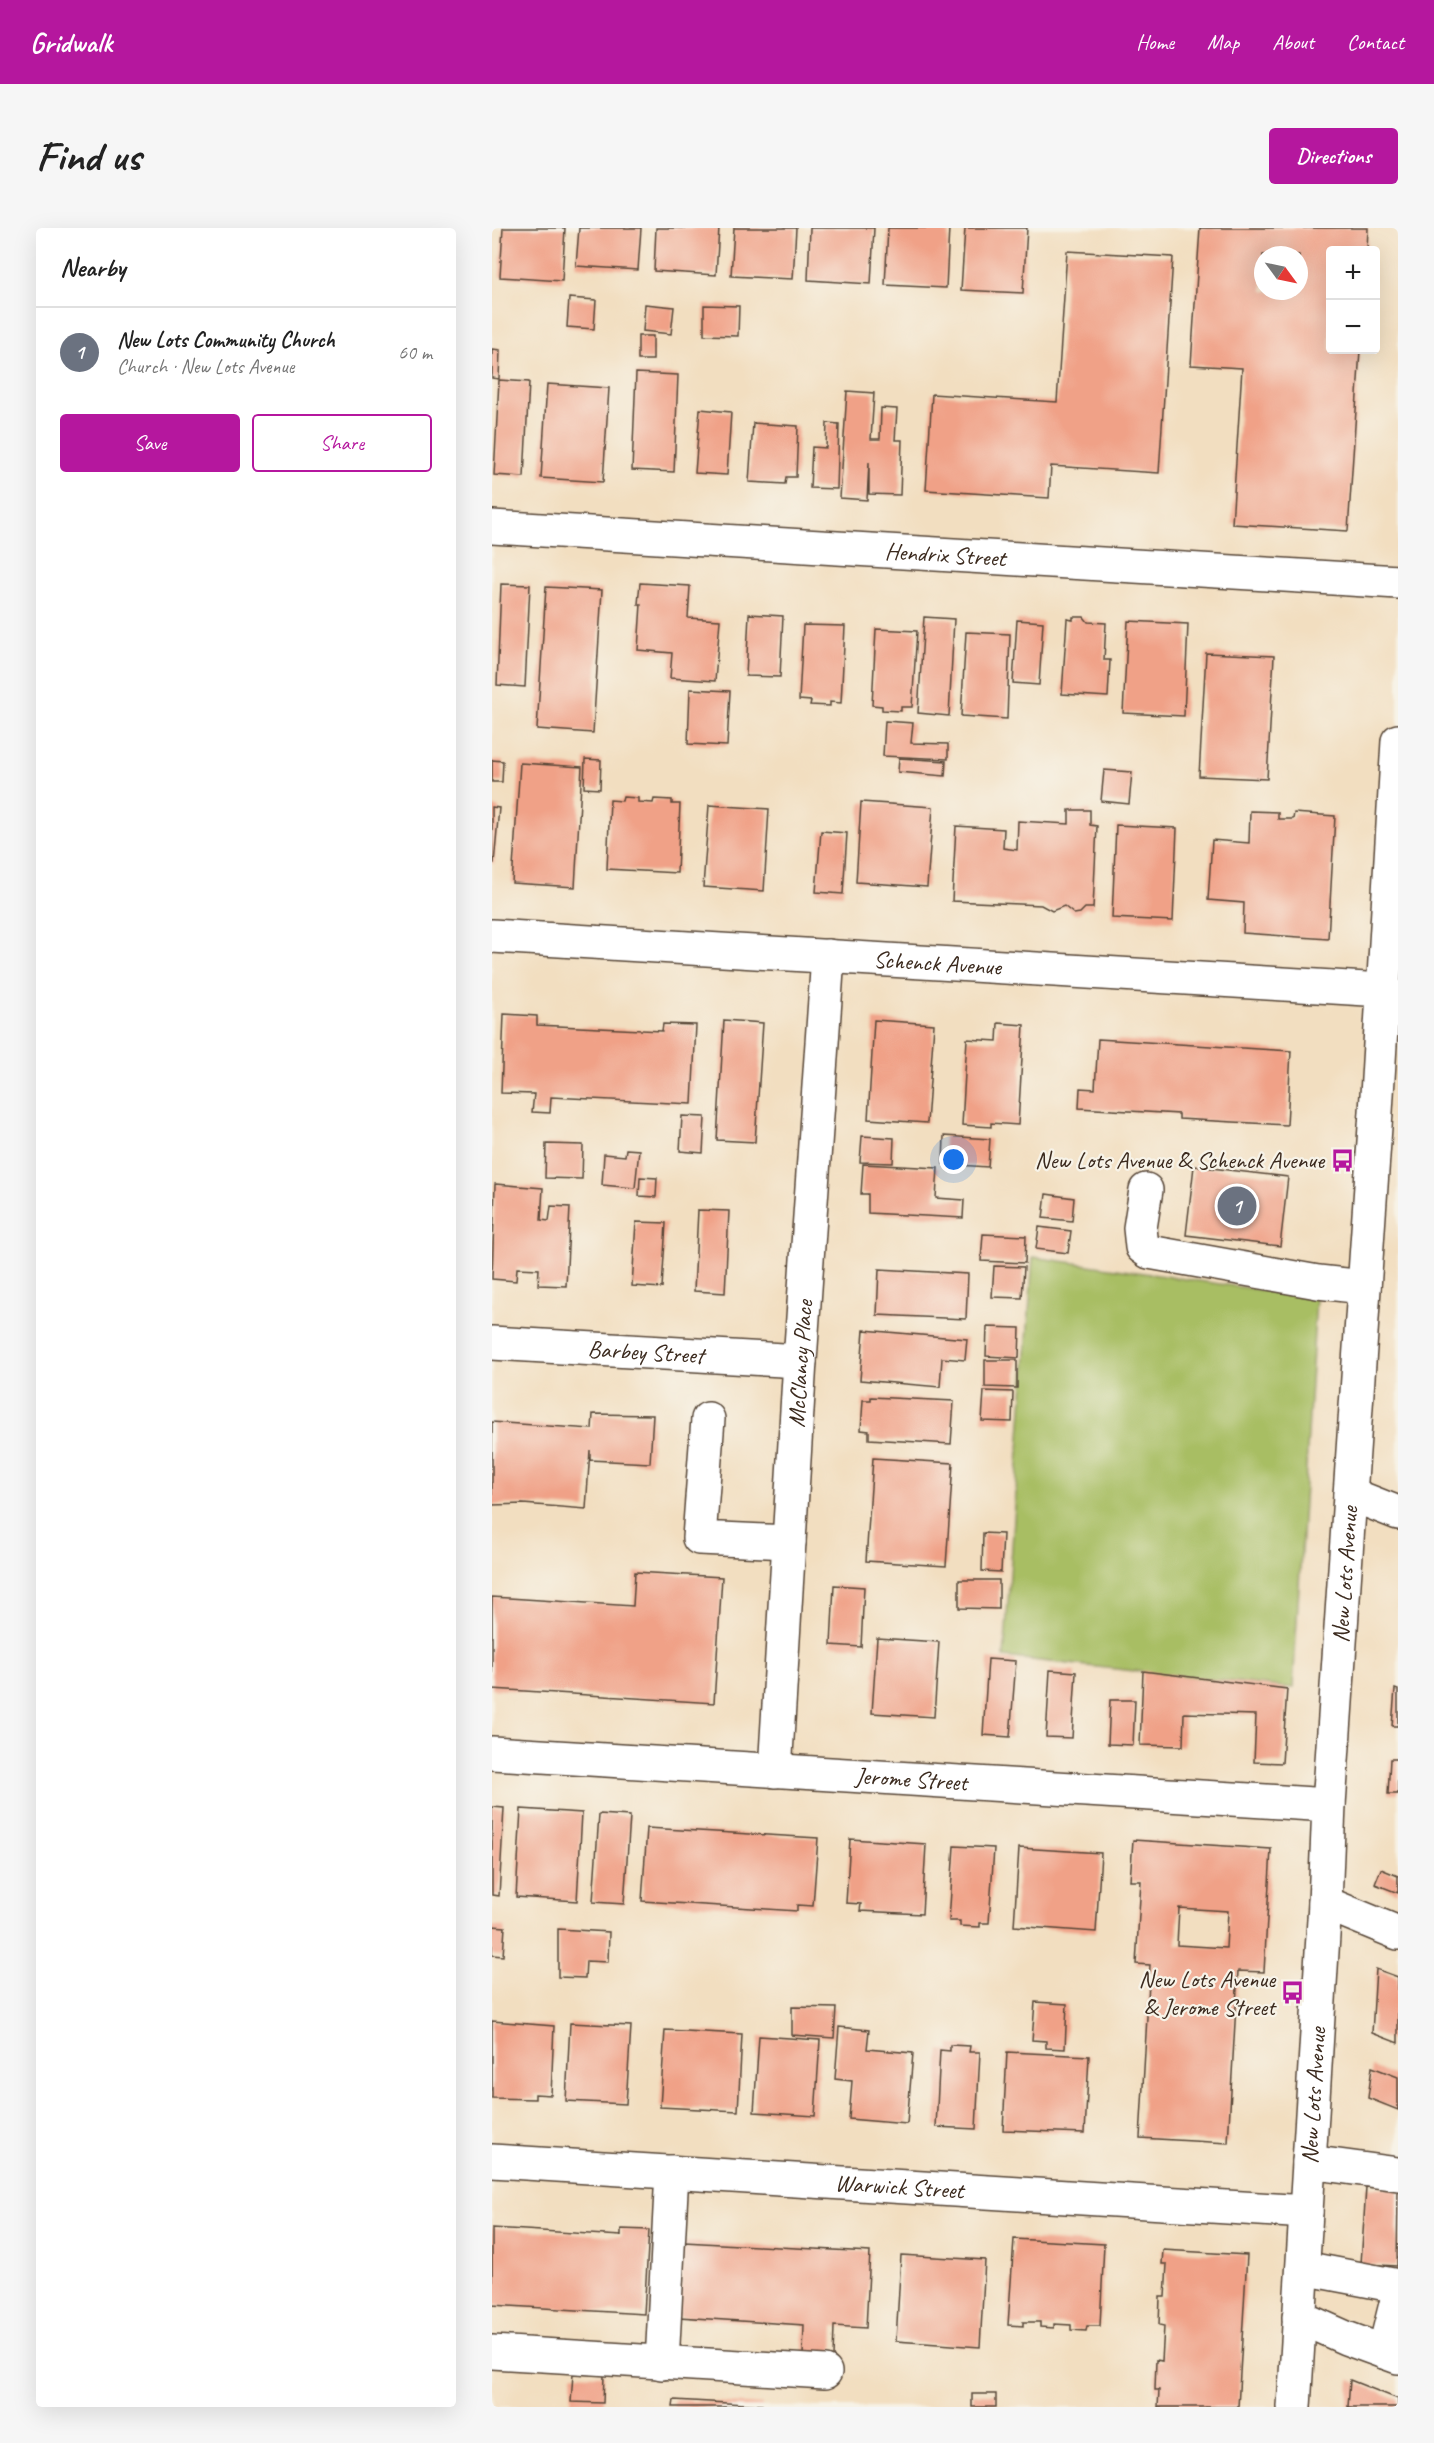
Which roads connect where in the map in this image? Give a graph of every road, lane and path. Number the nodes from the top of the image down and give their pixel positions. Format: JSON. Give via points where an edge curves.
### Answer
{"nodes":[{"id":1,"x":492,"y":527,"type":"edge"},
{"id":2,"x":1398,"y":582,"type":"edge"},
{"id":3,"x":1398,"y":741,"type":"edge"},
{"id":4,"x":492,"y":936,"type":"edge"},
{"id":5,"x":828,"y":956,"type":"junction"},
{"id":6,"x":1383,"y":990,"type":"junction"},
{"id":7,"x":1388,"y":1077,"type":"edge"},
{"id":8,"x":1146,"y":1190,"type":"dead end"},
{"id":9,"x":1364,"y":1287,"type":"junction"},
{"id":10,"x":492,"y":1343,"type":"edge"},
{"id":11,"x":800,"y":1361,"type":"junction"},
{"id":12,"x":708,"y":1419,"type":"dead end"},
{"id":13,"x":1350,"y":1494,"type":"junction"},
{"id":14,"x":1398,"y":1514,"type":"edge"},
{"id":15,"x":789,"y":1542,"type":"junction"},
{"id":16,"x":492,"y":1753,"type":"edge"},
{"id":17,"x":776,"y":1771,"type":"junction"},
{"id":18,"x":1329,"y":1805,"type":"junction"},
{"id":19,"x":1325,"y":1903,"type":"junction"},
{"id":20,"x":1398,"y":1933,"type":"edge"},
{"id":21,"x":492,"y":2161,"type":"edge"},
{"id":22,"x":1309,"y":2162,"type":"junction"},
{"id":23,"x":672,"y":2172,"type":"junction"},
{"id":24,"x":1398,"y":2174,"type":"edge"},
{"id":25,"x":1306,"y":2212,"type":"junction"},
{"id":26,"x":1303,"y":2268,"type":"junction"},
{"id":27,"x":1398,"y":2286,"type":"edge"},
{"id":28,"x":1398,"y":2295,"type":"edge"},
{"id":29,"x":1299,"y":2317,"type":"junction"},
{"id":30,"x":492,"y":2352,"type":"edge"},
{"id":31,"x":1391,"y":2354,"type":"edge"},
{"id":32,"x":662,"y":2363,"type":"junction"},
{"id":33,"x":825,"y":2372,"type":"dead end"},
{"id":34,"x":1294,"y":2407,"type":"edge"}],
"edges":[{"from":1,"to":2,"type":"street","name":"Hendrix Street"},
{"from":3,"to":6,"type":"street","name":"New Lots Avenue"},
{"from":4,"to":5,"type":"street","name":"Schenck Avenue"},
{"from":5,"to":6,"type":"street","name":"Schenck Avenue"},
{"from":5,"to":11,"type":"street","name":"McClancy Place"},
{"from":6,"to":7,"type":"street","name":"New Lots Avenue"},
{"from":7,"to":9,"type":"street","name":"New Lots Avenue"},
{"from":8,"to":9,"type":"street","via":[[1140,1238],[1142,1247],[1149,1251]]},
{"from":9,"to":13,"type":"street","name":"New Lots Avenue"},
{"from":10,"to":11,"type":"street","name":"Barbey Street"},
{"from":11,"to":15,"type":"street","name":"McClancy Place"},
{"from":12,"to":15,"type":"street","via":[[699,1538]]},
{"from":13,"to":14,"type":"street"},
{"from":13,"to":18,"type":"street","name":"New Lots Avenue"},
{"from":15,"to":17,"type":"street","name":"McClancy Place"},
{"from":16,"to":17,"type":"street","name":"Jerome Street"},
{"from":17,"to":18,"type":"street","name":"Jerome Street"},
{"from":18,"to":19,"type":"street","name":"New Lots Avenue"},
{"from":19,"to":20,"type":"street"},
{"from":19,"to":22,"type":"street","name":"New Lots Avenue"},
{"from":21,"to":23,"type":"street","name":"Warwick Street"},
{"from":22,"to":24,"type":"street"},
{"from":22,"to":25,"type":"street","name":"New Lots Avenue"},
{"from":23,"to":25,"type":"street","name":"Warwick Street"},
{"from":23,"to":32,"type":"street"},
{"from":25,"to":26,"type":"street","name":"New Lots Avenue"},
{"from":26,"to":27,"type":"street"},
{"from":26,"to":29,"type":"street","name":"New Lots Avenue"},
{"from":28,"to":31,"type":"street"},
{"from":29,"to":31,"type":"street"},
{"from":29,"to":34,"type":"street","name":"New Lots Avenue"},
{"from":30,"to":32,"type":"street"},
{"from":32,"to":33,"type":"street"}]}
